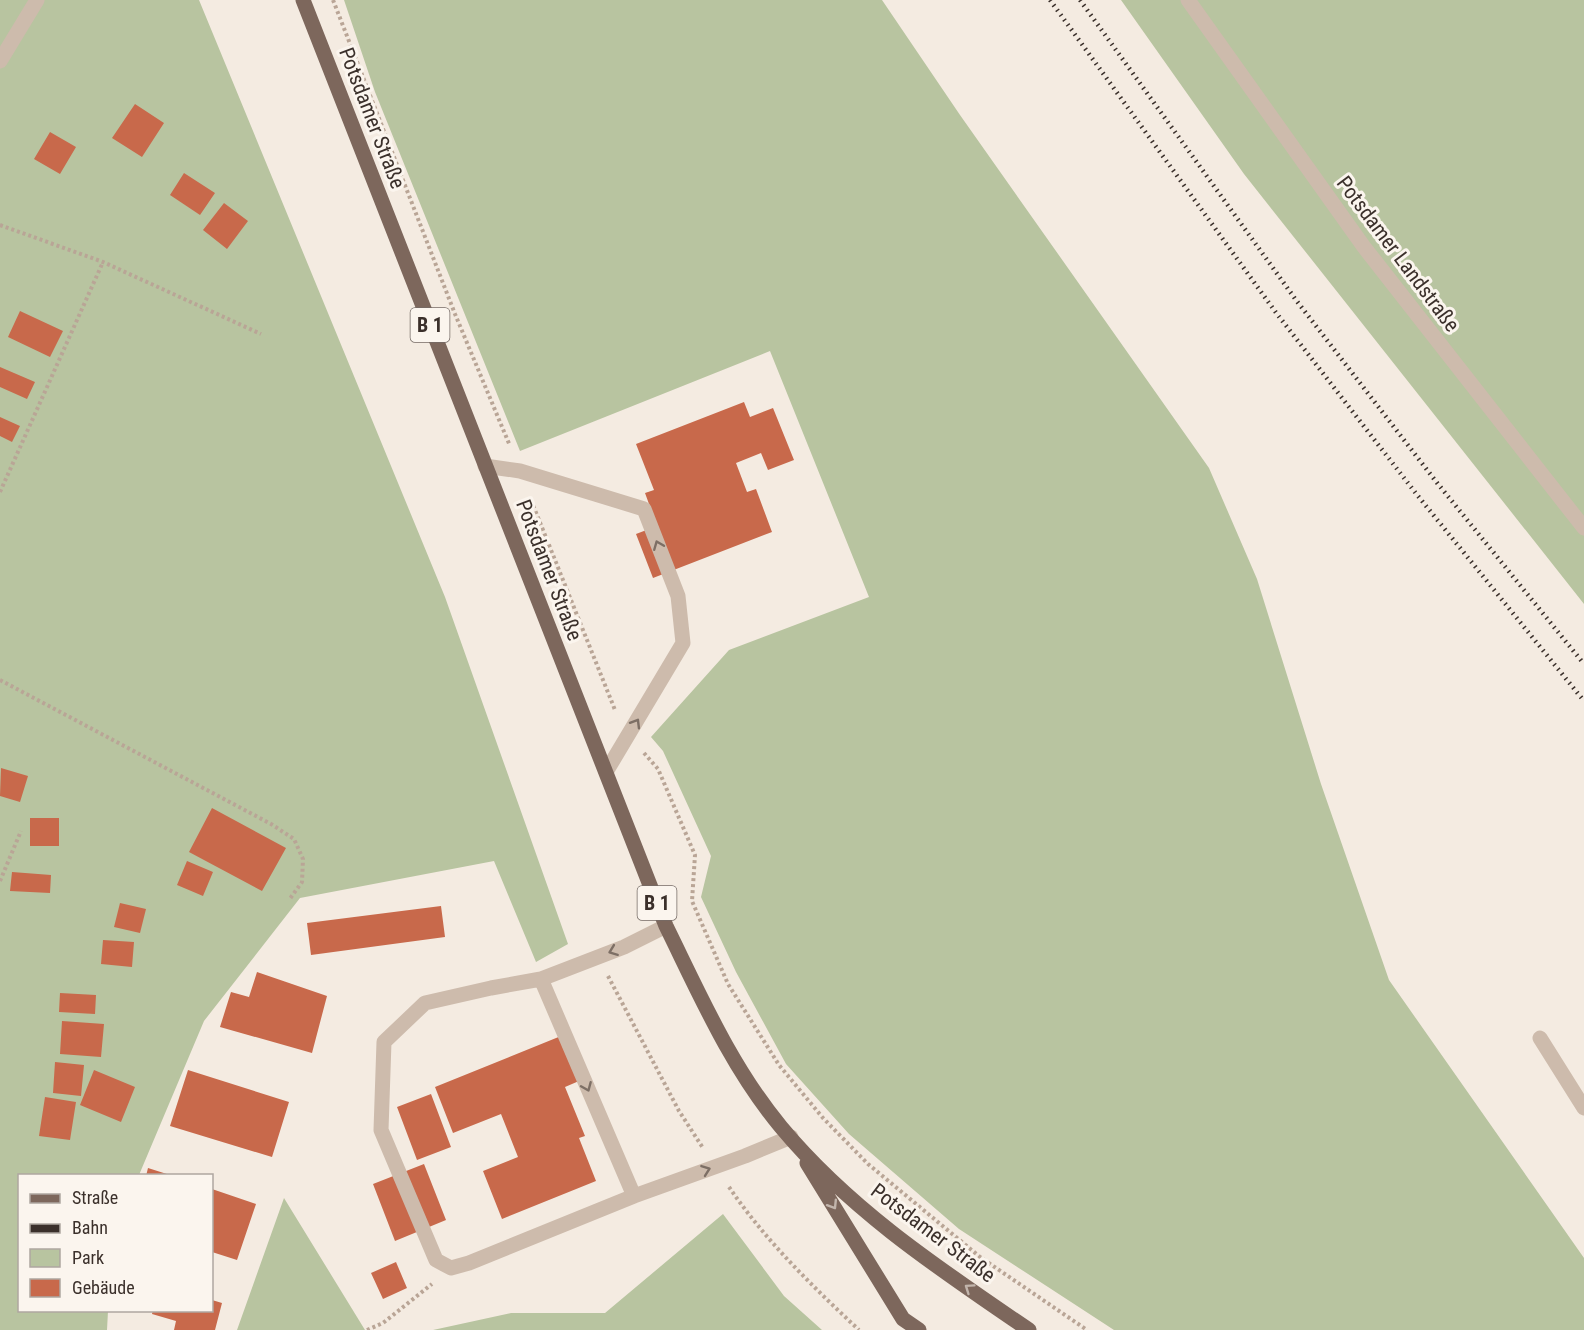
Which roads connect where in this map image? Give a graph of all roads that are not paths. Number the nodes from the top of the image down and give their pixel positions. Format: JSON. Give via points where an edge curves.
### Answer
{"nodes":[{"id":1,"x":37,"y":0,"type":"edge"},
{"id":2,"x":303,"y":0,"type":"edge"},
{"id":3,"x":1188,"y":0,"type":"edge"},
{"id":4,"x":0,"y":61,"type":"edge"},
{"id":5,"x":485,"y":466,"type":"junction"},
{"id":6,"x":1584,"y":528,"type":"edge"},
{"id":7,"x":606,"y":772,"type":"junction"},
{"id":8,"x":666,"y":926,"type":"junction"},
{"id":9,"x":541,"y":979,"type":"junction"},
{"id":10,"x":1540,"y":1038,"type":"dead end"},
{"id":11,"x":1584,"y":1108,"type":"edge"},
{"id":12,"x":791,"y":1137,"type":"junction"},
{"id":13,"x":634,"y":1196,"type":"junction"},
{"id":14,"x":905,"y":1324,"type":"edge"},
{"id":15,"x":919,"y":1330,"type":"edge"},
{"id":16,"x":1029,"y":1330,"type":"edge"}],
"edges":[{"from":1,"to":4,"type":"street"},
{"from":2,"to":5,"type":"main road","name":"Potsdamer Straße","number":"B 1"},
{"from":3,"to":6,"type":"street","name":"Potsdamer Landstraße","via":[[1364,247]]},
{"from":5,"to":7,"type":"main road","name":"Potsdamer Straße","number":"B 1"},
{"from":7,"to":5,"type":"street","one_way":true,"via":[[683,643],[678,596],[644,509],[520,471]]},
{"from":7,"to":8,"type":"main road","name":"Potsdamer Straße","number":"B 1"},
{"from":8,"to":9,"type":"street","one_way":true},
{"from":8,"to":12,"type":"main road","name":"Potsdamer Straße","number":"B 1","via":[[746,1080]]},
{"from":9,"to":13,"type":"street","one_way":true},
{"from":9,"to":13,"type":"street","via":[[425,1003],[384,1042],[381,1130],[435,1260],[451,1268],[469,1263]]},
{"from":10,"to":11,"type":"street"},
{"from":13,"to":12,"type":"street","one_way":true},
{"from":12,"to":14,"type":"main road","name":"Potsdamer Straße","number":"B 1","one_way":true},
{"from":16,"to":12,"type":"main road","name":"Potsdamer Straße","number":"B 1","one_way":true,"via":[[886,1230]]},
{"from":14,"to":15,"type":"main road","name":"Potsdamer Straße","number":"B 1"}]}
